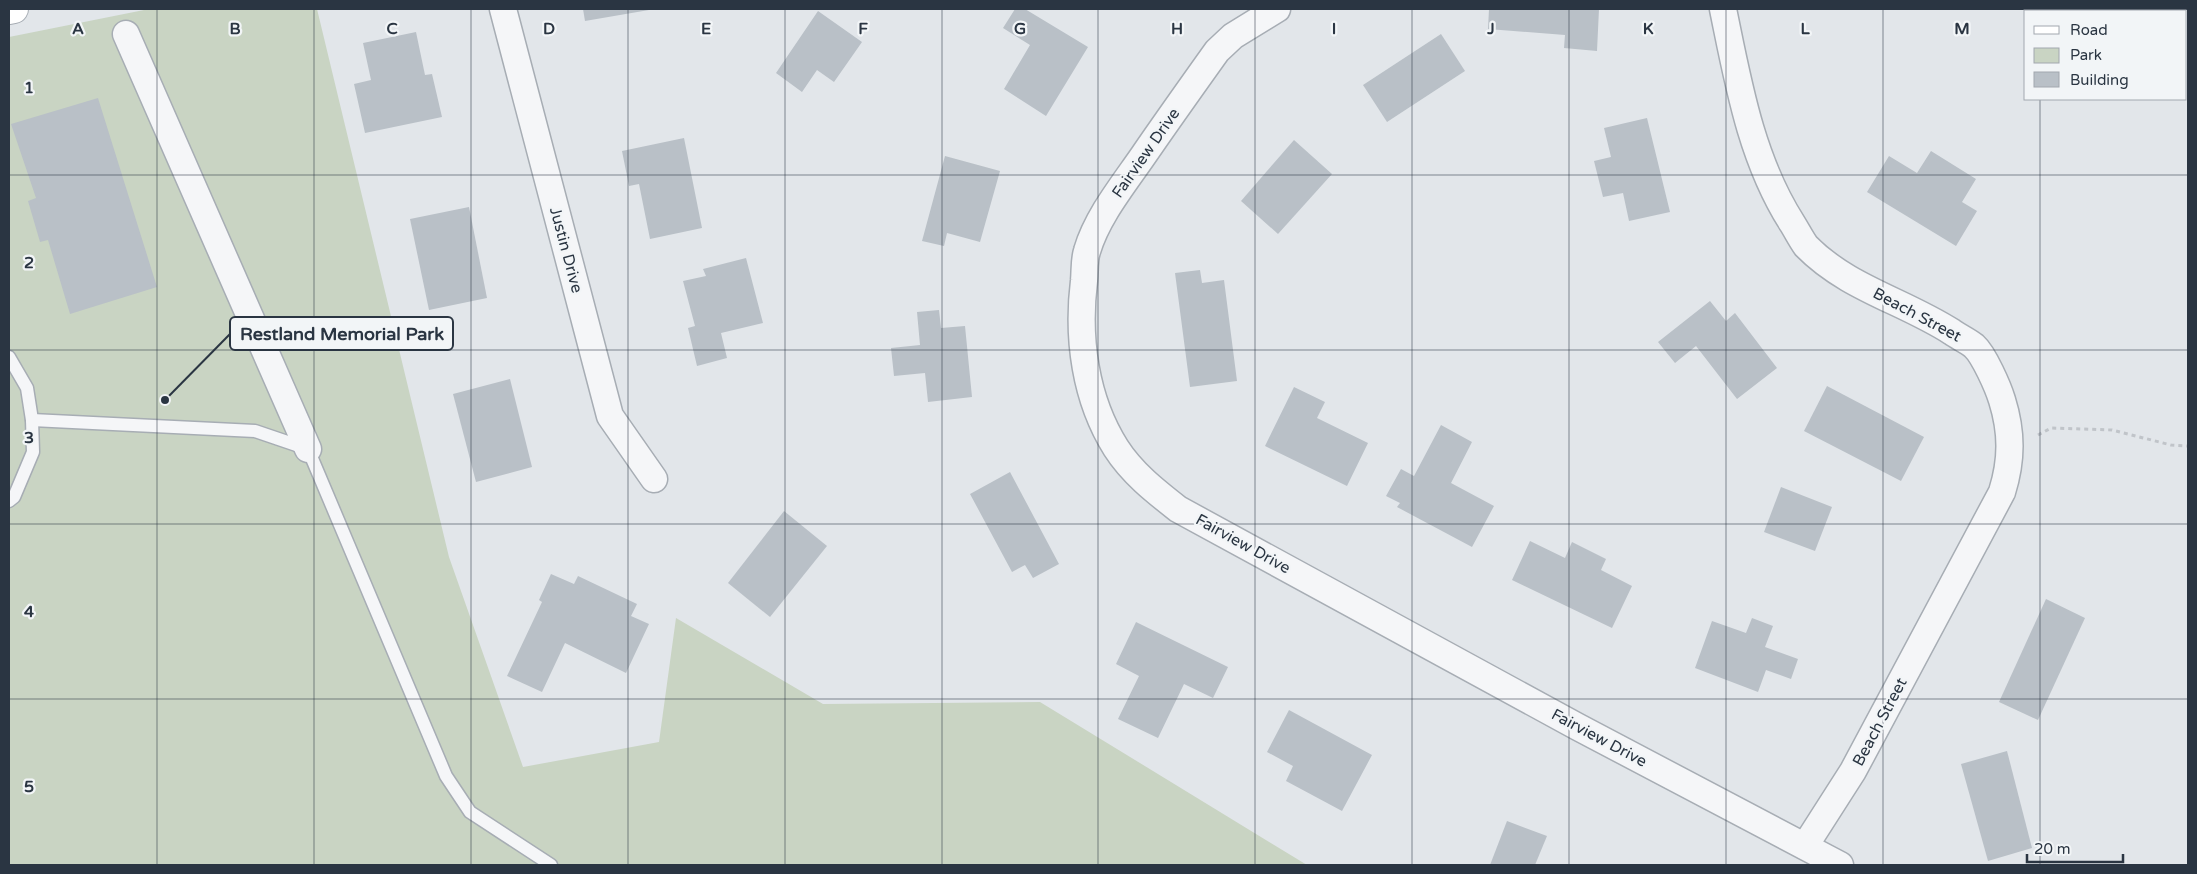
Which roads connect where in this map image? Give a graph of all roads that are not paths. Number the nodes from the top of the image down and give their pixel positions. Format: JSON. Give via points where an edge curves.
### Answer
{"nodes":[{"id":1,"x":14,"y":9,"type":"edge"},
{"id":2,"x":502,"y":9,"type":"edge"},
{"id":3,"x":1277,"y":9,"type":"edge"},
{"id":4,"x":1723,"y":9,"type":"edge"},
{"id":5,"x":9,"y":10,"type":"edge"},
{"id":6,"x":126,"y":34,"type":"dead end"},
{"id":7,"x":9,"y":357,"type":"edge"},
{"id":8,"x":32,"y":420,"type":"junction"},
{"id":9,"x":308,"y":449,"type":"junction"},
{"id":10,"x":654,"y":479,"type":"dead end"},
{"id":11,"x":9,"y":501,"type":"edge"},
{"id":12,"x":1805,"y":846,"type":"junction"},
{"id":13,"x":551,"y":865,"type":"edge"},
{"id":14,"x":1840,"y":865,"type":"edge"}],
"edges":[{"from":1,"to":5,"type":"street"},
{"from":2,"to":10,"type":"street","name":"Justin Drive","via":[[610,416]]},
{"from":3,"to":12,"type":"street","name":"Fairview Drive","via":[[1234,36],[1217,51],[1120,188],[1096,229],[1087,252],[1080,313],[1085,366],[1106,431],[1117,450],[1146,484],[1178,509],[1578,727]]},
{"from":4,"to":12,"type":"street","name":"Beach Street","via":[[1736,75],[1757,150],[1780,204],[1806,245],[1845,278],[1938,323],[1975,347],[1997,385],[2008,420],[2011,449],[2002,492],[1853,771]]},
{"from":6,"to":9,"type":"street"},
{"from":7,"to":8,"type":"lane","via":[[27,388]]},
{"from":8,"to":9,"type":"lane","via":[[255,431]]},
{"from":8,"to":11,"type":"lane","via":[[33,452],[14,497]]},
{"from":9,"to":13,"type":"lane","via":[[446,776],[470,812]]},
{"from":12,"to":14,"type":"street","name":"Fairview Drive"}]}
